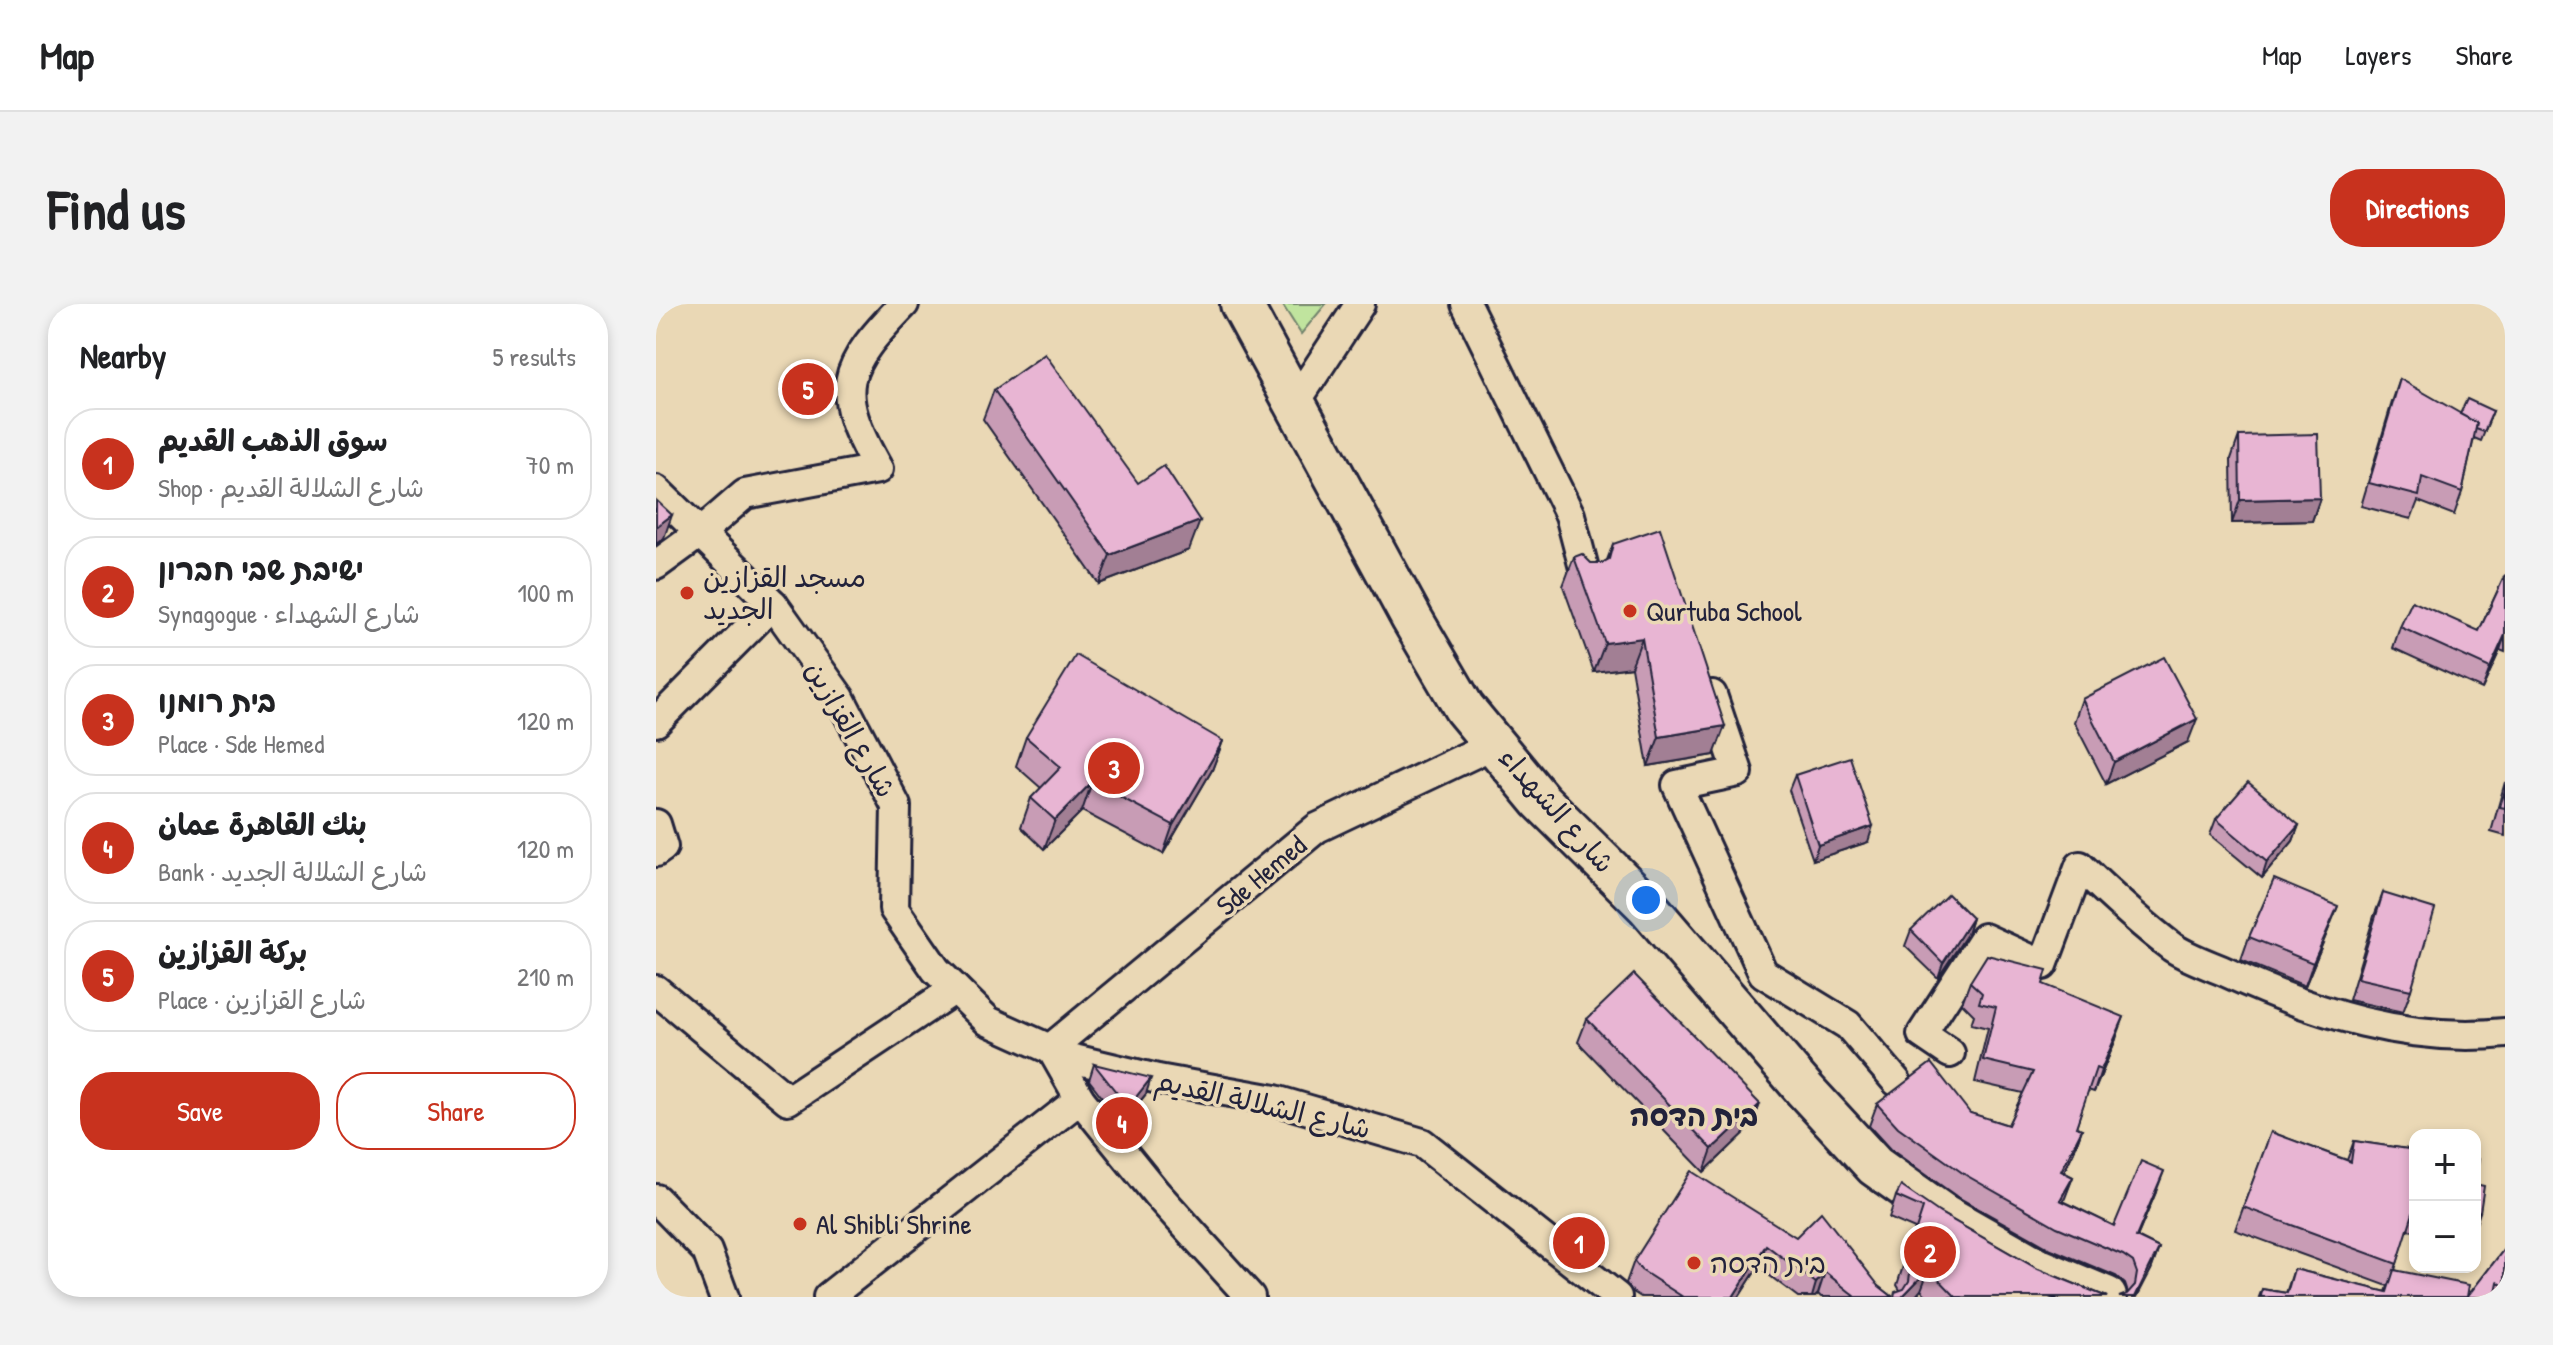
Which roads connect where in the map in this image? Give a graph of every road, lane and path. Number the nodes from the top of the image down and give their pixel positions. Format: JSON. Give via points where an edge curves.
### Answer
{"nodes":[{"id":1,"x":904,"y":304,"type":"edge"},
{"id":2,"x":1241,"y":304,"type":"edge"},
{"id":3,"x":1360,"y":304,"type":"edge"},
{"id":4,"x":1466,"y":304,"type":"edge"},
{"id":5,"x":1295,"y":403,"type":"junction"},
{"id":6,"x":656,"y":490,"type":"edge"},
{"id":7,"x":700,"y":533,"type":"junction"},
{"id":8,"x":656,"y":565,"type":"edge"},
{"id":9,"x":1586,"y":576,"type":"edge"},
{"id":10,"x":773,"y":604,"type":"junction"},
{"id":11,"x":1703,"y":668,"type":"edge"},
{"id":12,"x":656,"y":722,"type":"edge"},
{"id":13,"x":1496,"y":743,"type":"junction"},
{"id":14,"x":656,"y":824,"type":"edge"},
{"id":15,"x":656,"y":852,"type":"edge"},
{"id":16,"x":955,"y":989,"type":"junction"},
{"id":17,"x":656,"y":990,"type":"edge"},
{"id":18,"x":2505,"y":1033,"type":"edge"},
{"id":19,"x":1051,"y":1048,"type":"junction"},
{"id":20,"x":1950,"y":1053,"type":"dead end"},
{"id":21,"x":1896,"y":1081,"type":"dead end"},
{"id":22,"x":1080,"y":1099,"type":"junction"},
{"id":23,"x":656,"y":1199,"type":"edge"},
{"id":24,"x":724,"y":1297,"type":"edge"},
{"id":25,"x":828,"y":1297,"type":"edge"},
{"id":26,"x":1250,"y":1297,"type":"edge"},
{"id":27,"x":1617,"y":1297,"type":"edge"},
{"id":28,"x":2106,"y":1297,"type":"edge"}],
"edges":[{"from":1,"to":7,"type":"street","via":[[853,365],[848,399],[858,434],[878,469],[745,494]]},
{"from":2,"to":5,"type":"street","name":"شارع الشهداء"},
{"from":3,"to":5,"type":"street"},
{"from":4,"to":9,"type":"street","via":[[1570,515]]},
{"from":5,"to":13,"type":"street","name":"شارع الشهداء","via":[[1464,708]]},
{"from":6,"to":7,"type":"street","name":"شارع القزازين"},
{"from":7,"to":8,"type":"street"},
{"from":7,"to":10,"type":"street","name":"شارع القزازين"},
{"from":10,"to":12,"type":"street"},
{"from":10,"to":16,"type":"street","name":"شارع القزازين","via":[[840,698],[896,806],[894,909]]},
{"from":11,"to":21,"type":"street","via":[[1738,772],[1677,785],[1763,973],[1848,1025]]},
{"from":13,"to":19,"type":"street","name":"Sde Hemed","via":[[1317,828]]},
{"from":13,"to":28,"type":"street","name":"شارع الشهداء","via":[[1541,801],[1647,906],[1875,1166],[1944,1215],[2039,1269]]},
{"from":14,"to":15,"type":"street","via":[[663,847]]},
{"from":16,"to":17,"type":"street","via":[[788,1100]]},
{"from":16,"to":19,"type":"street","name":"شارع القزازين","via":[[988,1021]]},
{"from":18,"to":20,"type":"street","via":[[2468,1037],[2371,1025],[2323,1012],[2174,948],[2080,866],[2043,965],[1984,938],[1922,1034]]},
{"from":19,"to":22,"type":"street"},
{"from":19,"to":27,"type":"street","name":"شارع الشلالة القديم","via":[[1070,1058],[1143,1075],[1275,1100],[1422,1143]]},
{"from":22,"to":25,"type":"street"},
{"from":22,"to":26,"type":"street"},
{"from":23,"to":24,"type":"street","via":[[707,1251]]}]}
